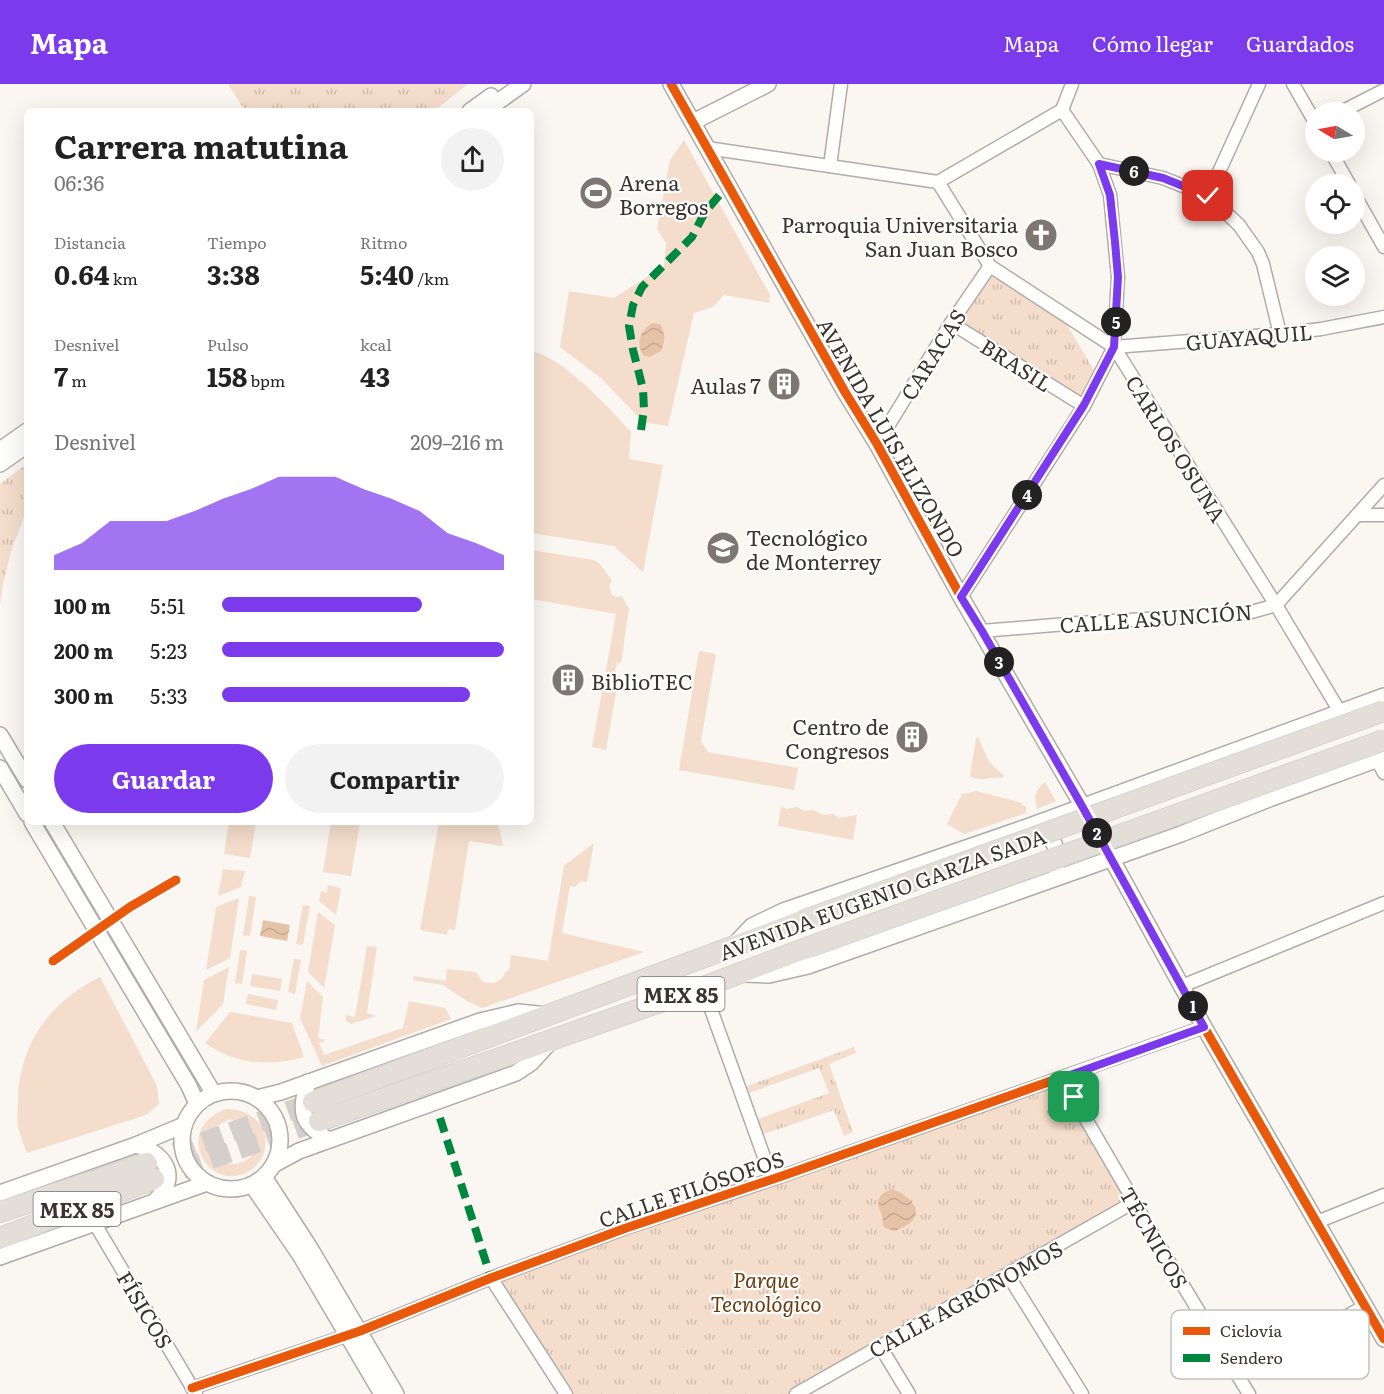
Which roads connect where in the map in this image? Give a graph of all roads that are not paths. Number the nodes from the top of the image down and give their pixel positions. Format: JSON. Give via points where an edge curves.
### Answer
{"nodes":[{"id":1,"x":508,"y":84,"type":"edge"},
{"id":2,"x":523,"y":84,"type":"edge"},
{"id":3,"x":671,"y":84,"type":"edge"},
{"id":4,"x":768,"y":84,"type":"edge"},
{"id":5,"x":841,"y":84,"type":"edge"},
{"id":6,"x":1072,"y":84,"type":"edge"},
{"id":7,"x":1259,"y":84,"type":"edge"},
{"id":8,"x":1293,"y":84,"type":"edge"},
{"id":9,"x":1384,"y":90,"type":"edge"},
{"id":10,"x":1361,"y":102,"type":"edge"},
{"id":11,"x":1305,"y":105,"type":"edge"},
{"id":12,"x":474,"y":108,"type":"edge"},
{"id":13,"x":489,"y":108,"type":"edge"},
{"id":14,"x":1062,"y":110,"type":"junction"},
{"id":15,"x":693,"y":122,"type":"junction"},
{"id":16,"x":707,"y":148,"type":"junction"},
{"id":17,"x":1099,"y":164,"type":"junction"},
{"id":18,"x":830,"y":166,"type":"junction"},
{"id":19,"x":938,"y":182,"type":"junction"},
{"id":20,"x":1208,"y":196,"type":"junction"},
{"id":21,"x":1365,"y":213,"type":"edge"},
{"id":22,"x":1384,"y":247,"type":"edge"},
{"id":23,"x":990,"y":266,"type":"junction"},
{"id":24,"x":1384,"y":317,"type":"edge"},
{"id":25,"x":951,"y":323,"type":"junction"},
{"id":26,"x":1280,"y":334,"type":"junction"},
{"id":27,"x":1114,"y":347,"type":"junction"},
{"id":28,"x":1084,"y":405,"type":"junction"},
{"id":29,"x":24,"y":433,"type":"edge"},
{"id":30,"x":876,"y":444,"type":"junction"},
{"id":31,"x":24,"y":447,"type":"edge"},
{"id":32,"x":0,"y":450,"type":"edge"},
{"id":33,"x":0,"y":464,"type":"edge"},
{"id":34,"x":1384,"y":485,"type":"edge"},
{"id":35,"x":1384,"y":514,"type":"edge"},
{"id":36,"x":1359,"y":515,"type":"junction"},
{"id":37,"x":961,"y":597,"type":"junction"},
{"id":38,"x":1276,"y":605,"type":"junction"},
{"id":39,"x":982,"y":631,"type":"junction"},
{"id":40,"x":1384,"y":696,"type":"edge"},
{"id":41,"x":1384,"y":711,"type":"edge"},
{"id":42,"x":1340,"y":712,"type":"junction"},
{"id":43,"x":0,"y":735,"type":"edge"},
{"id":44,"x":1384,"y":740,"type":"edge"},
{"id":45,"x":1382,"y":763,"type":"edge"},
{"id":46,"x":0,"y":768,"type":"edge"},
{"id":47,"x":24,"y":775,"type":"edge"},
{"id":48,"x":1156,"y":778,"type":"junction"},
{"id":49,"x":1082,"y":806,"type":"junction"},
{"id":50,"x":24,"y":809,"type":"edge"},
{"id":51,"x":34,"y":825,"type":"edge"},
{"id":52,"x":54,"y":825,"type":"edge"},
{"id":53,"x":1024,"y":828,"type":"junction"},
{"id":54,"x":1181,"y":834,"type":"junction"},
{"id":55,"x":1110,"y":858,"type":"junction"},
{"id":56,"x":1046,"y":882,"type":"junction"},
{"id":57,"x":1384,"y":903,"type":"edge"},
{"id":58,"x":730,"y":949,"type":"junction"},
{"id":59,"x":737,"y":974,"type":"junction"},
{"id":60,"x":703,"y":987,"type":"junction"},
{"id":61,"x":1182,"y":987,"type":"junction"},
{"id":62,"x":547,"y":1015,"type":"junction"},
{"id":63,"x":1204,"y":1027,"type":"junction"},
{"id":64,"x":552,"y":1040,"type":"junction"},
{"id":65,"x":1062,"y":1078,"type":"junction"},
{"id":66,"x":308,"y":1082,"type":"junction"},
{"id":67,"x":214,"y":1094,"type":"junction"},
{"id":68,"x":257,"y":1098,"type":"junction"},
{"id":69,"x":313,"y":1102,"type":"tunnel mouth"},
{"id":70,"x":197,"y":1104,"type":"junction"},
{"id":71,"x":319,"y":1121,"type":"tunnel mouth"},
{"id":72,"x":184,"y":1125,"type":"junction"},
{"id":73,"x":329,"y":1140,"type":"junction"},
{"id":74,"x":136,"y":1145,"type":"junction"},
{"id":75,"x":263,"y":1176,"type":"junction"},
{"id":76,"x":772,"y":1179,"type":"junction"},
{"id":77,"x":207,"y":1183,"type":"junction"},
{"id":78,"x":0,"y":1193,"type":"edge"},
{"id":79,"x":1384,"y":1195,"type":"edge"},
{"id":80,"x":155,"y":1201,"type":"junction"},
{"id":81,"x":1134,"y":1202,"type":"junction"},
{"id":82,"x":0,"y":1212,"type":"edge"},
{"id":83,"x":1317,"y":1222,"type":"junction"},
{"id":84,"x":95,"y":1224,"type":"junction"},
{"id":85,"x":0,"y":1239,"type":"edge"},
{"id":86,"x":0,"y":1257,"type":"edge"},
{"id":87,"x":1008,"y":1275,"type":"junction"},
{"id":88,"x":491,"y":1278,"type":"junction"},
{"id":89,"x":1365,"y":1306,"type":"junction"},
{"id":90,"x":1199,"y":1310,"type":"edge"},
{"id":91,"x":1358,"y":1310,"type":"edge"},
{"id":92,"x":1367,"y":1310,"type":"edge"},
{"id":93,"x":1369,"y":1313,"type":"edge"},
{"id":94,"x":353,"y":1333,"type":"junction"},
{"id":95,"x":1384,"y":1339,"type":"edge"},
{"id":96,"x":880,"y":1346,"type":"junction"},
{"id":97,"x":1240,"y":1379,"type":"edge"},
{"id":98,"x":194,"y":1391,"type":"edge"},
{"id":99,"x":382,"y":1394,"type":"edge"},
{"id":100,"x":396,"y":1394,"type":"edge"},
{"id":101,"x":566,"y":1394,"type":"edge"},
{"id":102,"x":796,"y":1394,"type":"edge"},
{"id":103,"x":909,"y":1394,"type":"edge"},
{"id":104,"x":1083,"y":1394,"type":"edge"},
{"id":105,"x":1249,"y":1394,"type":"edge"}],
"edges":[{"from":1,"to":12,"type":"street"},
{"from":2,"to":13,"type":"street"},
{"from":3,"to":15,"type":"street","name":"AVENIDA LUIS ELIZONDO"},
{"from":4,"to":15,"type":"street"},
{"from":5,"to":18,"type":"street"},
{"from":6,"to":14,"type":"street"},
{"from":7,"to":20,"type":"street"},
{"from":8,"to":11,"type":"street"},
{"from":9,"to":10,"type":"street"},
{"from":14,"to":17,"type":"street"},
{"from":14,"to":19,"type":"street"},
{"from":15,"to":16,"type":"street","name":"AVENIDA LUIS ELIZONDO"},
{"from":16,"to":18,"type":"street"},
{"from":16,"to":30,"type":"street","name":"AVENIDA LUIS ELIZONDO"},
{"from":17,"to":20,"type":"street","via":[[1163,178]]},
{"from":17,"to":27,"type":"street","via":[[1110,195],[1118,277]]},
{"from":18,"to":19,"type":"street"},
{"from":19,"to":23,"type":"street","name":"CARLOS OSUNA"},
{"from":20,"to":26,"type":"street","via":[[1239,225],[1258,252]]},
{"from":21,"to":22,"type":"street"},
{"from":23,"to":25,"type":"street","name":"CARACAS"},
{"from":23,"to":27,"type":"street","name":"CARLOS OSUNA"},
{"from":24,"to":26,"type":"street","name":"GUAYAQUIL"},
{"from":25,"to":28,"type":"street","name":"BRASIL"},
{"from":25,"to":30,"type":"street","name":"CARACAS"},
{"from":26,"to":27,"type":"street","name":"GUAYAQUIL"},
{"from":27,"to":28,"type":"street"},
{"from":27,"to":38,"type":"street","name":"CARLOS OSUNA"},
{"from":28,"to":37,"type":"street"},
{"from":29,"to":32,"type":"street"},
{"from":30,"to":37,"type":"street","name":"AVENIDA LUIS ELIZONDO"},
{"from":31,"to":33,"type":"street"},
{"from":34,"to":36,"type":"street","name":"CALLE ASUNCIÓN"},
{"from":35,"to":36,"type":"street"},
{"from":36,"to":38,"type":"street","name":"CALLE ASUNCIÓN"},
{"from":37,"to":39,"type":"street","name":"AVENIDA LUIS ELIZONDO"},
{"from":38,"to":39,"type":"street","name":"CALLE ASUNCIÓN","via":[[1248,613]]},
{"from":38,"to":42,"type":"street","name":"CARLOS OSUNA"},
{"from":39,"to":49,"type":"street","name":"AVENIDA LUIS ELIZONDO"},
{"from":40,"to":42,"type":"street"},
{"from":41,"to":58,"type":"highway","name":"AVENIDA EUGENIO GARZA SADA","bridge":true},
{"from":42,"to":48,"type":"street"},
{"from":43,"to":47,"type":"street"},
{"from":44,"to":59,"type":"highway","name":"AVENIDA EUGENIO GARZA SADA","number":"MEX 85","bridge":true},
{"from":45,"to":54,"type":"street","via":[[1269,799]]},
{"from":46,"to":50,"type":"street"},
{"from":48,"to":49,"type":"street"},
{"from":48,"to":54,"type":"street","via":[[1142,795],[1143,810],[1157,828]]},
{"from":49,"to":53,"type":"street"},
{"from":49,"to":55,"type":"street","name":"AVENIDA LUIS ELIZONDO"},
{"from":51,"to":70,"type":"street"},
{"from":52,"to":67,"type":"street"},
{"from":53,"to":56,"type":"street","via":[[1044,832],[1056,847],[1056,869]]},
{"from":53,"to":58,"type":"street","via":[[783,911],[752,926]]},
{"from":54,"to":55,"type":"street"},
{"from":55,"to":56,"type":"street"},
{"from":55,"to":61,"type":"street","name":"AVENIDA LUIS ELIZONDO"},
{"from":56,"to":59,"type":"street","via":[[808,966],[769,975]]},
{"from":57,"to":61,"type":"street"},
{"from":58,"to":62,"type":"highway","name":"AVENIDA EUGENIO GARZA SADA","number":"MEX 85"},
{"from":59,"to":60,"type":"highway","name":"AVENIDA EUGENIO GARZA SADA","number":"MEX 85"},
{"from":60,"to":64,"type":"highway","name":"AVENIDA EUGENIO GARZA SADA","number":"MEX 85"},
{"from":60,"to":76,"type":"street"},
{"from":61,"to":63,"type":"street","name":"AVENIDA LUIS ELIZONDO"},
{"from":62,"to":66,"type":"street","via":[[518,1012],[480,1021]]},
{"from":62,"to":69,"type":"highway","name":"AVENIDA EUGENIO GARZA SADA","number":"MEX 85"},
{"from":63,"to":65,"type":"street","name":"CALLE FILÓSOFOS"},
{"from":63,"to":83,"type":"street","name":"AVENIDA LUIS ELIZONDO"},
{"from":64,"to":71,"type":"highway","name":"AVENIDA EUGENIO GARZA SADA","number":"MEX 85"},
{"from":64,"to":73,"type":"street","via":[[516,1073]]},
{"from":65,"to":76,"type":"street","name":"CALLE FILÓSOFOS"},
{"from":65,"to":81,"type":"street","name":"TÉCNICOS"},
{"from":66,"to":68,"type":"street"},
{"from":66,"to":73,"type":"street","via":[[305,1117],[312,1130]]},
{"from":67,"to":68,"type":"street","via":[[240,1091]]},
{"from":67,"to":70,"type":"street"},
{"from":68,"to":75,"type":"street","via":[[271,1111],[279,1128],[280,1147]]},
{"from":70,"to":72,"type":"street"},
{"from":72,"to":74,"type":"street"},
{"from":72,"to":77,"type":"street","via":[[186,1161]]},
{"from":73,"to":75,"type":"street","via":[[299,1151]]},
{"from":74,"to":78,"type":"street"},
{"from":74,"to":80,"type":"street","via":[[157,1153],[166,1167],[167,1184]]},
{"from":75,"to":77,"type":"street","via":[[231,1189]]},
{"from":75,"to":94,"type":"street","via":[[300,1255]]},
{"from":76,"to":88,"type":"street","name":"CALLE FILÓSOFOS"},
{"from":77,"to":80,"type":"street"},
{"from":79,"to":83,"type":"street"},
{"from":80,"to":84,"type":"street"},
{"from":81,"to":87,"type":"street","name":"CALLE AGRÓNOMOS"},
{"from":81,"to":90,"type":"street","name":"TÉCNICOS"},
{"from":82,"to":85,"type":"highway","number":"MEX 85","via":[[151,1171]]},
{"from":83,"to":89,"type":"street","name":"AVENIDA LUIS ELIZONDO"},
{"from":84,"to":86,"type":"street"},
{"from":84,"to":98,"type":"street","name":"FÍSICOS"},
{"from":87,"to":96,"type":"street","name":"CALLE AGRÓNOMOS"},
{"from":87,"to":104,"type":"street"},
{"from":88,"to":94,"type":"street","name":"CALLE FILÓSOFOS"},
{"from":88,"to":101,"type":"street"},
{"from":89,"to":91,"type":"street"},
{"from":89,"to":92,"type":"street","name":"AVENIDA LUIS ELIZONDO"},
{"from":93,"to":95,"type":"street","name":"AVENIDA LUIS ELIZONDO"},
{"from":94,"to":98,"type":"street","name":"CALLE FILÓSOFOS"},
{"from":94,"to":99,"type":"street"},
{"from":94,"to":100,"type":"street"},
{"from":96,"to":102,"type":"street","name":"CALLE AGRÓNOMOS"},
{"from":96,"to":103,"type":"street"},
{"from":97,"to":105,"type":"street","name":"TÉCNICOS"}]}
